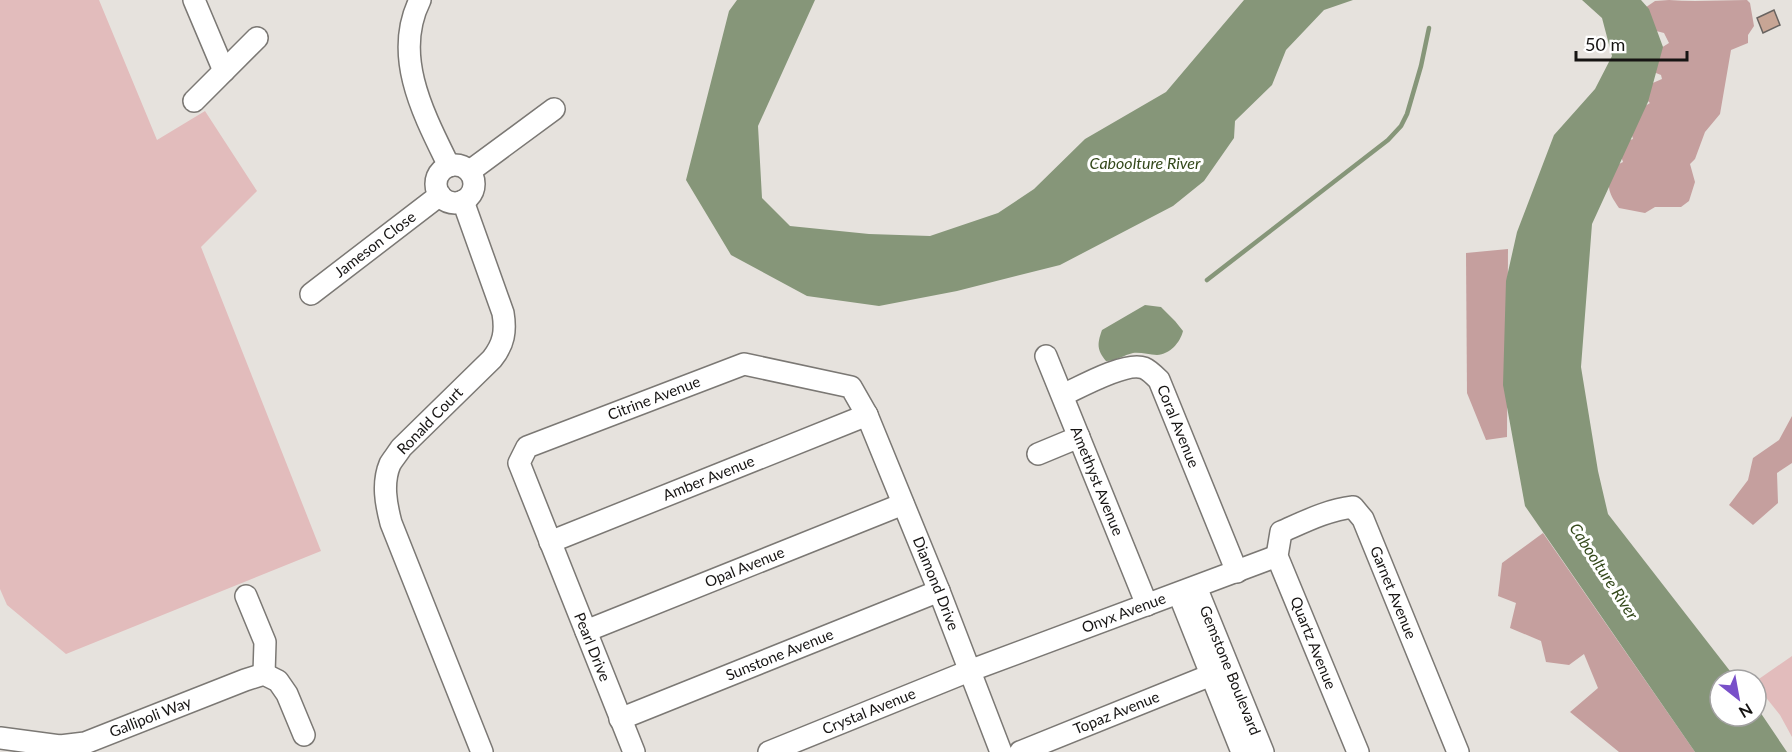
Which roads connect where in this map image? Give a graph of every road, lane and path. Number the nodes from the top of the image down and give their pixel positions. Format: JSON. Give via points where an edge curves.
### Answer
{"nodes":[{"id":1,"x":194,"y":0,"type":"edge"},
{"id":2,"x":420,"y":0,"type":"edge"},
{"id":3,"x":257,"y":38,"type":"dead end"},
{"id":4,"x":224,"y":70,"type":"junction"},
{"id":5,"x":194,"y":101,"type":"dead end"},
{"id":6,"x":554,"y":109,"type":"dead end"},
{"id":7,"x":449,"y":166,"type":"junction"},
{"id":8,"x":470,"y":171,"type":"junction"},
{"id":9,"x":440,"y":195,"type":"junction"},
{"id":10,"x":463,"y":201,"type":"junction"},
{"id":11,"x":311,"y":294,"type":"dead end"},
{"id":12,"x":1046,"y":356,"type":"dead end"},
{"id":13,"x":1062,"y":395,"type":"junction"},
{"id":14,"x":867,"y":415,"type":"junction"},
{"id":15,"x":1079,"y":437,"type":"junction"},
{"id":16,"x":1038,"y":454,"type":"dead end"},
{"id":17,"x":903,"y":504,"type":"junction"},
{"id":18,"x":550,"y":542,"type":"junction"},
{"id":19,"x":1277,"y":556,"type":"junction"},
{"id":20,"x":1237,"y":572,"type":"junction"},
{"id":21,"x":1188,"y":590,"type":"junction"},
{"id":22,"x":939,"y":591,"type":"junction"},
{"id":23,"x":246,"y":596,"type":"dead end"},
{"id":24,"x":1147,"y":605,"type":"junction"},
{"id":25,"x":586,"y":631,"type":"junction"},
{"id":26,"x":969,"y":671,"type":"junction"},
{"id":27,"x":264,"y":674,"type":"junction"},
{"id":28,"x":1211,"y":675,"type":"junction"},
{"id":29,"x":621,"y":719,"type":"junction"},
{"id":30,"x":304,"y":735,"type":"dead end"},
{"id":31,"x":0,"y":738,"type":"edge"},
{"id":32,"x":60,"y":749,"type":"edge"},
{"id":33,"x":482,"y":752,"type":"edge"},
{"id":34,"x":634,"y":752,"type":"edge"},
{"id":35,"x":769,"y":752,"type":"edge"},
{"id":36,"x":1001,"y":752,"type":"edge"},
{"id":37,"x":1020,"y":752,"type":"edge"},
{"id":38,"x":1242,"y":752,"type":"edge"},
{"id":39,"x":1263,"y":752,"type":"edge"},
{"id":40,"x":1358,"y":752,"type":"edge"},
{"id":41,"x":1458,"y":752,"type":"edge"}],
"edges":[{"from":1,"to":4,"type":"street"},
{"from":2,"to":7,"type":"street","via":[[409,46],[412,76]]},
{"from":3,"to":4,"type":"street"},
{"from":4,"to":5,"type":"street"},
{"from":6,"to":8,"type":"street"},
{"from":7,"to":8,"type":"street","via":[[462,166]]},
{"from":7,"to":9,"type":"street","via":[[437,178]]},
{"from":8,"to":10,"type":"street","via":[[474,186]]},
{"from":9,"to":10,"type":"street","via":[[450,202]]},
{"from":9,"to":11,"type":"street","name":"Jameson Close"},
{"from":10,"to":33,"type":"street","name":"Ronald Court","via":[[503,313],[504,339],[492,359],[390,464],[386,505]]},
{"from":12,"to":13,"type":"street","name":"Amethyst Avenue"},
{"from":13,"to":15,"type":"street","name":"Amethyst Avenue"},
{"from":13,"to":20,"type":"street","name":"Coral Avenue","via":[[1113,371],[1129,368],[1143,368],[1159,380]]},
{"from":14,"to":17,"type":"street","name":"Diamond Drive"},
{"from":14,"to":18,"type":"street","name":"Amber Avenue"},
{"from":14,"to":18,"type":"street","name":"Citrine Avenue","via":[[850,387],[744,364],[527,447],[519,463]]},
{"from":15,"to":16,"type":"street"},
{"from":15,"to":24,"type":"street","name":"Amethyst Avenue"},
{"from":17,"to":22,"type":"street","name":"Diamond Drive"},
{"from":17,"to":25,"type":"street","name":"Opal Avenue"},
{"from":18,"to":25,"type":"street","name":"Pearl Drive"},
{"from":19,"to":20,"type":"street","name":"Onyx Avenue"},
{"from":19,"to":40,"type":"street","name":"Quartz Avenue"},
{"from":19,"to":41,"type":"street","name":"Garnet Avenue","via":[[1281,532],[1353,507],[1363,519]]},
{"from":20,"to":21,"type":"street","name":"Onyx Avenue"},
{"from":21,"to":24,"type":"street","name":"Onyx Avenue"},
{"from":21,"to":28,"type":"street","name":"Gemstone Boulevard"},
{"from":21,"to":39,"type":"street","name":"Gemstone Boulevard"},
{"from":22,"to":26,"type":"street","name":"Diamond Drive"},
{"from":22,"to":29,"type":"street","name":"Sunstone Avenue"},
{"from":23,"to":27,"type":"street","via":[[265,642]]},
{"from":24,"to":26,"type":"street","name":"Onyx Avenue"},
{"from":25,"to":29,"type":"street","name":"Pearl Drive"},
{"from":26,"to":35,"type":"street","name":"Crystal Avenue"},
{"from":26,"to":36,"type":"street","name":"Diamond Drive"},
{"from":27,"to":30,"type":"street","via":[[278,681],[287,694]]},
{"from":27,"to":32,"type":"street","name":"Gallipoli Way"},
{"from":28,"to":37,"type":"street","name":"Topaz Avenue"},
{"from":28,"to":38,"type":"street","name":"Gemstone Boulevard"},
{"from":29,"to":34,"type":"street","name":"Pearl Drive"},
{"from":31,"to":32,"type":"street","name":"Gallipoli Way"}]}
